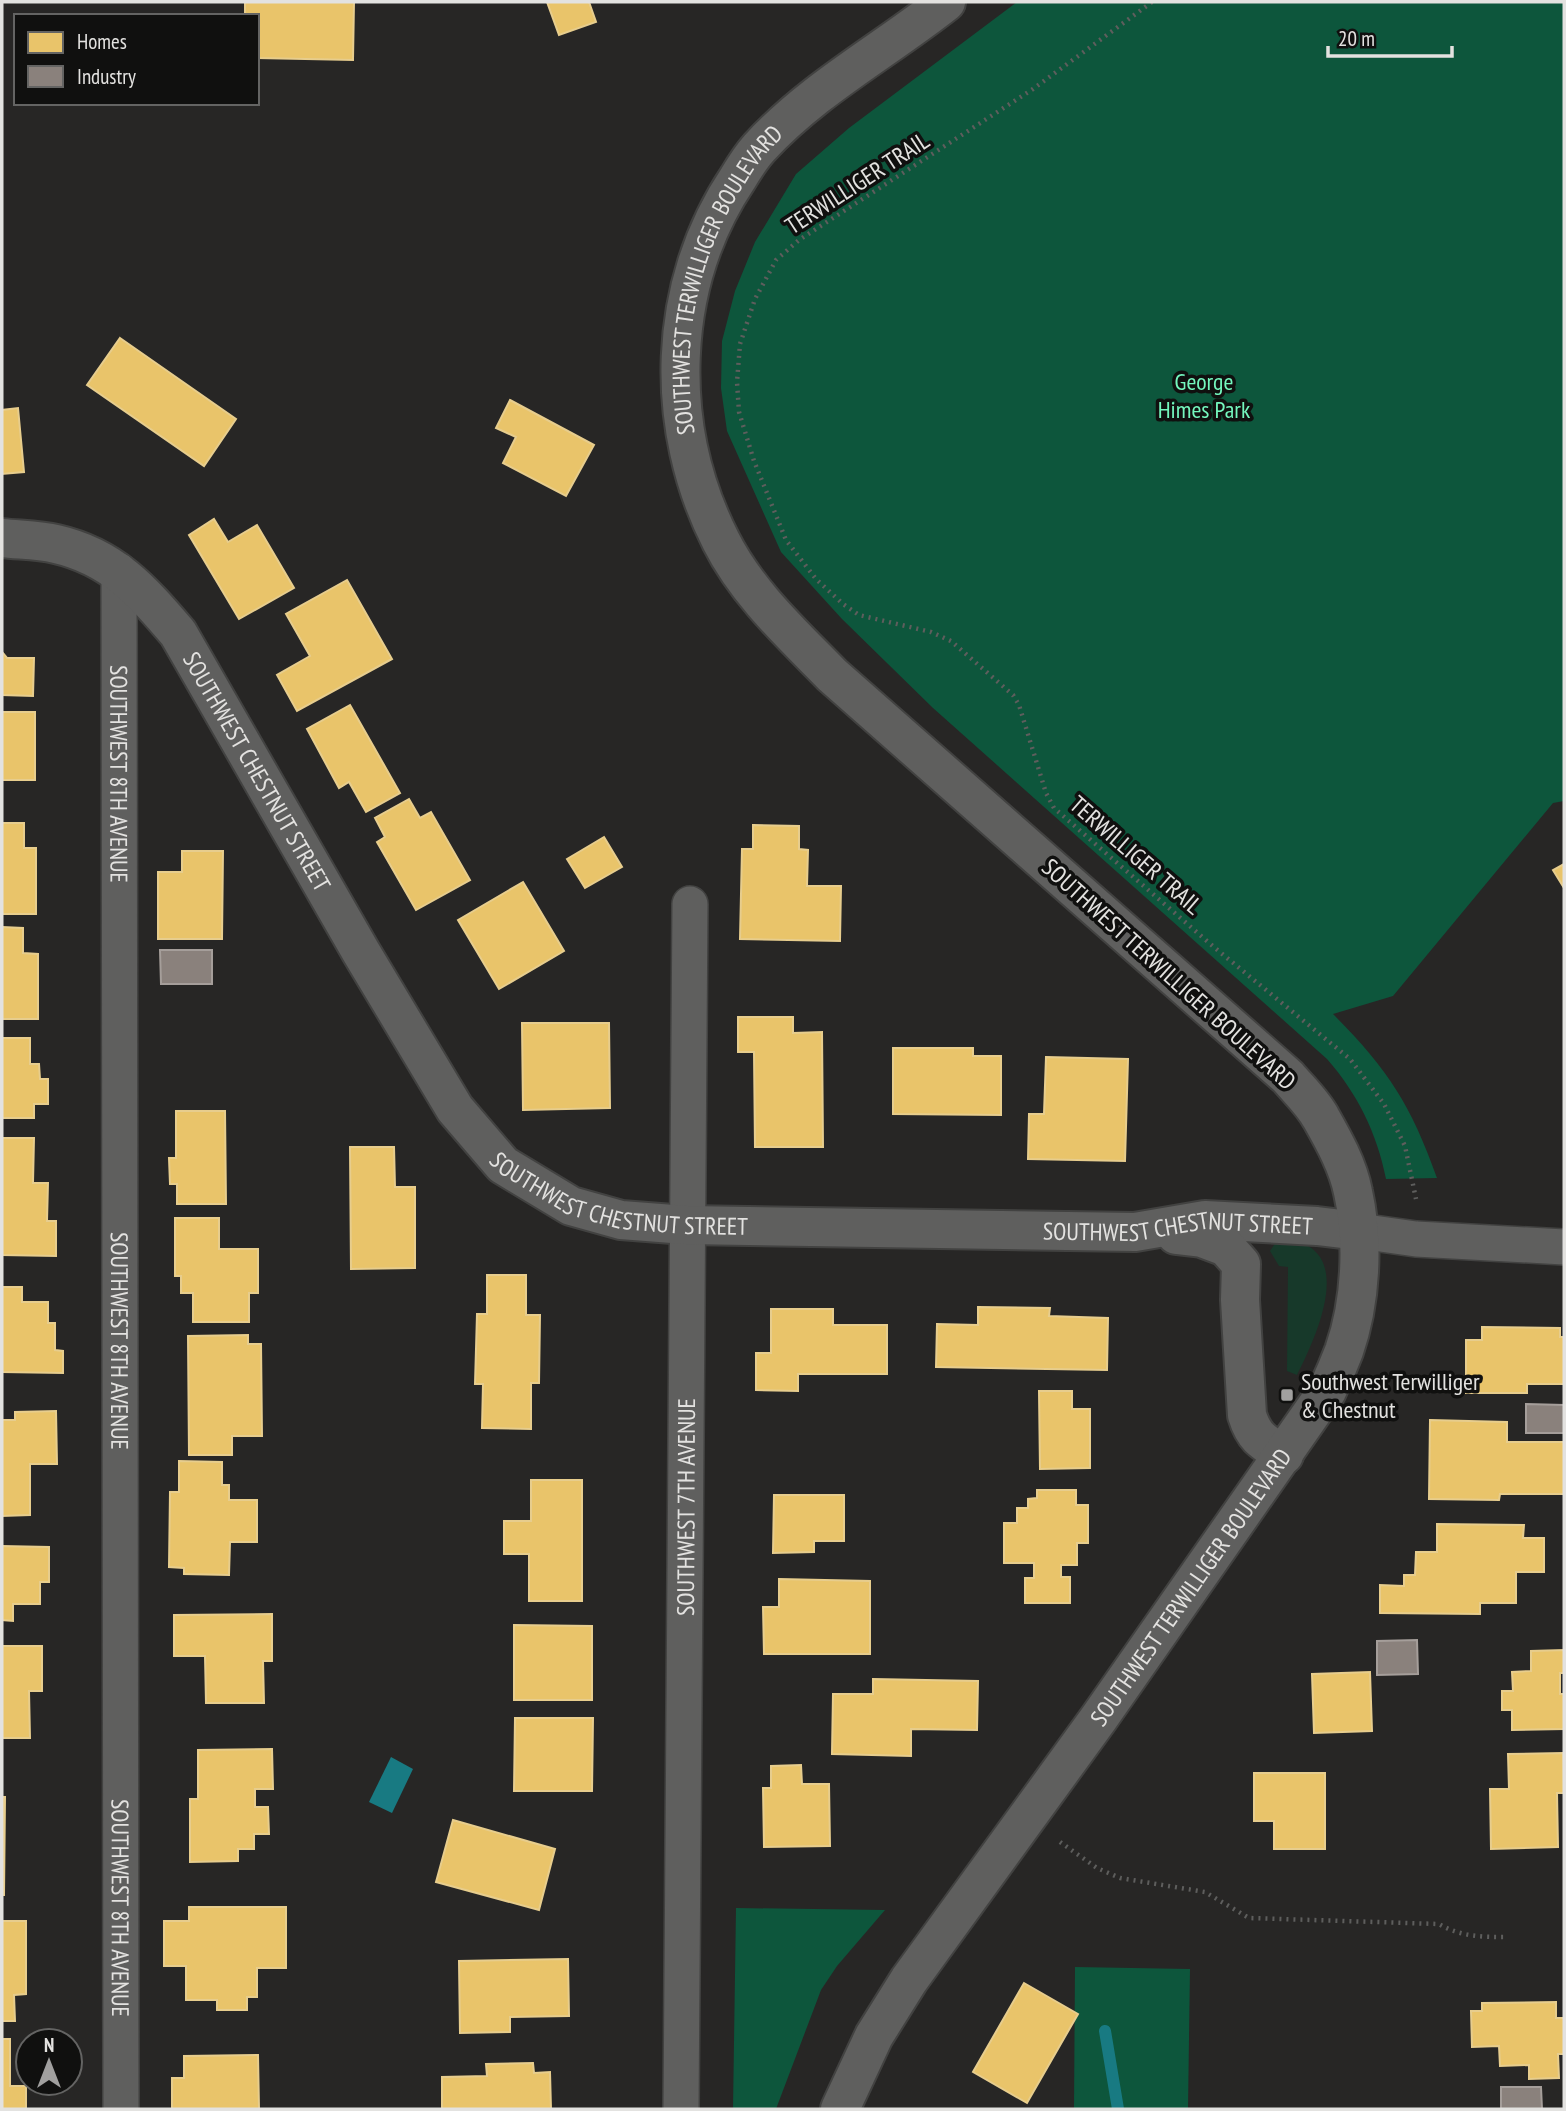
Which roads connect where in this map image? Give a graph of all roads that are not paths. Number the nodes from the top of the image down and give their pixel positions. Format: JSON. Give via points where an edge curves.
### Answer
{"nodes":[{"id":1,"x":946,"y":2,"type":"edge"},
{"id":2,"x":2,"y":538,"type":"edge"},
{"id":3,"x":119,"y":571,"type":"junction"},
{"id":4,"x":691,"y":904,"type":"dead end"},
{"id":5,"x":686,"y":1225,"type":"junction"},
{"id":6,"x":1359,"y":1231,"type":"junction"},
{"id":7,"x":1135,"y":1232,"type":"junction"},
{"id":8,"x":1564,"y":1247,"type":"edge"},
{"id":9,"x":1284,"y":1455,"type":"junction"},
{"id":10,"x":121,"y":2109,"type":"edge"},
{"id":11,"x":681,"y":2109,"type":"edge"},
{"id":12,"x":840,"y":2109,"type":"edge"}],
"edges":[{"from":1,"to":6,"type":"main road","name":"SOUTHWEST TERWILLIGER BOULEVARD","via":[[820,91],[783,123],[756,151],[725,197],[690,287],[680,349],[682,416],[705,504],[721,542],[756,593],[832,675],[1288,1076],[1320,1116],[1343,1161]]},
{"from":2,"to":3,"type":"main road","name":"SOUTHWEST CHESTNUT STREET","via":[[56,544]]},
{"from":3,"to":5,"type":"main road","name":"SOUTHWEST CHESTNUT STREET","via":[[178,633],[456,1109],[503,1165],[571,1206],[621,1220]]},
{"from":3,"to":10,"type":"street","name":"SOUTHWEST 8TH AVENUE"},
{"from":4,"to":5,"type":"street","name":"SOUTHWEST 7TH AVENUE"},
{"from":5,"to":7,"type":"main road","name":"SOUTHWEST CHESTNUT STREET"},
{"from":5,"to":11,"type":"street","name":"SOUTHWEST 7TH AVENUE"},
{"from":6,"to":7,"type":"main road","name":"SOUTHWEST CHESTNUT STREET","via":[[1205,1220]]},
{"from":6,"to":8,"type":"street","name":"SOUTHWEST CHESTNUT STREET","via":[[1416,1239]]},
{"from":6,"to":9,"type":"main road","name":"SOUTHWEST TERWILLIGER BOULEVARD","via":[[1357,1288],[1345,1350],[1327,1391]]},
{"from":7,"to":9,"type":"main road","via":[[1202,1238],[1226,1247],[1241,1264],[1247,1415],[1260,1440]]},
{"from":9,"to":12,"type":"main road","name":"SOUTHWEST TERWILLIGER BOULEVARD","via":[[909,1980],[874,2036]]}]}
